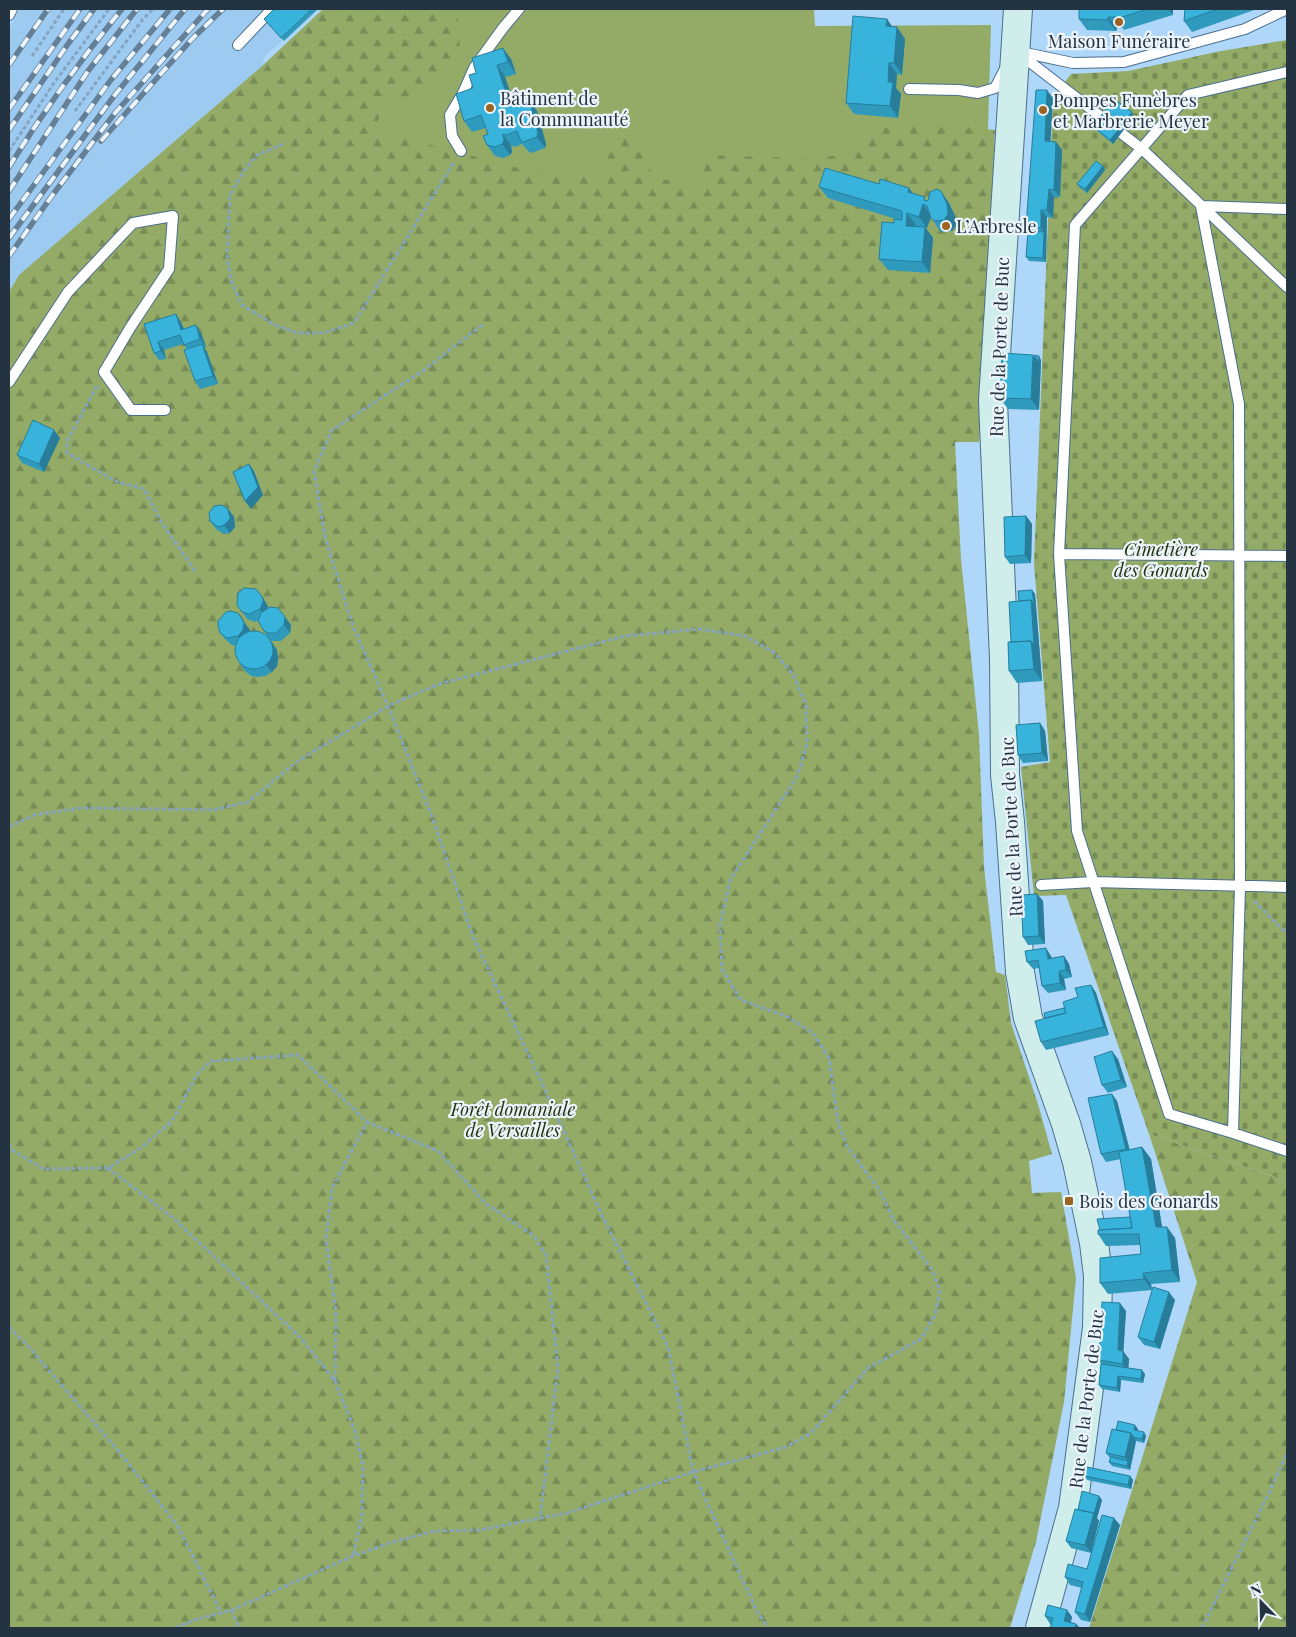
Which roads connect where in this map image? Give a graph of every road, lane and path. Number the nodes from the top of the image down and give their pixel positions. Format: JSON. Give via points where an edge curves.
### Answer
{"nodes":[{"id":1,"x":12,"y":9,"type":"edge"},
{"id":2,"x":64,"y":9,"type":"edge"},
{"id":3,"x":109,"y":9,"type":"edge"},
{"id":4,"x":153,"y":9,"type":"edge"},
{"id":5,"x":272,"y":9,"type":"edge"},
{"id":6,"x":519,"y":9,"type":"edge"},
{"id":7,"x":1018,"y":9,"type":"edge"},
{"id":8,"x":1287,"y":9,"type":"edge"},
{"id":9,"x":9,"y":15,"type":"edge"},
{"id":10,"x":238,"y":45,"type":"dead end"},
{"id":11,"x":1015,"y":51,"type":"junction"},
{"id":12,"x":32,"y":56,"type":"dead end"},
{"id":13,"x":1287,"y":72,"type":"edge"},
{"id":14,"x":909,"y":89,"type":"dead end"},
{"id":15,"x":75,"y":111,"type":"dead end"},
{"id":16,"x":1104,"y":119,"type":"edge"},
{"id":17,"x":1121,"y":133,"type":"edge"},
{"id":18,"x":283,"y":144,"type":"dead end"},
{"id":19,"x":1142,"y":149,"type":"junction"},
{"id":20,"x":9,"y":151,"type":"edge"},
{"id":21,"x":461,"y":151,"type":"joint"},
{"id":22,"x":1201,"y":206,"type":"junction"},
{"id":23,"x":1287,"y":208,"type":"edge"},
{"id":24,"x":1287,"y":286,"type":"edge"},
{"id":25,"x":482,"y":325,"type":"dead end"},
{"id":26,"x":104,"y":372,"type":"junction"},
{"id":27,"x":9,"y":382,"type":"edge"},
{"id":28,"x":165,"y":410,"type":"dead end"},
{"id":29,"x":1059,"y":554,"type":"junction"},
{"id":30,"x":1240,"y":555,"type":"junction"},
{"id":31,"x":1287,"y":556,"type":"edge"},
{"id":32,"x":195,"y":571,"type":"dead end"},
{"id":33,"x":388,"y":706,"type":"junction"},
{"id":34,"x":9,"y":827,"type":"edge"},
{"id":35,"x":1093,"y":882,"type":"junction"},
{"id":36,"x":1041,"y":885,"type":"dead end"},
{"id":37,"x":1240,"y":887,"type":"junction"},
{"id":38,"x":1287,"y":887,"type":"edge"},
{"id":39,"x":1287,"y":934,"type":"edge"},
{"id":40,"x":367,"y":1122,"type":"junction"},
{"id":41,"x":1233,"y":1133,"type":"junction"},
{"id":42,"x":9,"y":1144,"type":"edge"},
{"id":43,"x":1287,"y":1151,"type":"edge"},
{"id":44,"x":108,"y":1168,"type":"junction"},
{"id":45,"x":9,"y":1327,"type":"edge"},
{"id":46,"x":335,"y":1381,"type":"junction"},
{"id":47,"x":1287,"y":1454,"type":"edge"},
{"id":48,"x":693,"y":1472,"type":"junction"},
{"id":49,"x":540,"y":1518,"type":"junction"},
{"id":50,"x":353,"y":1556,"type":"junction"},
{"id":51,"x":232,"y":1610,"type":"junction"},
{"id":52,"x":220,"y":1612,"type":"junction"},
{"id":53,"x":175,"y":1628,"type":"edge"},
{"id":54,"x":239,"y":1628,"type":"edge"},
{"id":55,"x":768,"y":1628,"type":"edge"},
{"id":56,"x":1040,"y":1628,"type":"edge"},
{"id":57,"x":1202,"y":1628,"type":"edge"}],
"edges":[{"from":1,"to":9,"type":"lane"},
{"from":2,"to":12,"type":"path"},
{"from":3,"to":20,"type":"path"},
{"from":4,"to":15,"type":"path"},
{"from":5,"to":10,"type":"lane"},
{"from":6,"to":21,"type":"lane","via":[[474,68],[450,115],[452,136]]},
{"from":7,"to":11,"type":"main road","name":"Rue de la Porte de Buc"},
{"from":8,"to":11,"type":"lane","via":[[1245,29],[1124,62],[1073,63]]},
{"from":11,"to":14,"type":"lane","via":[[995,88],[978,94],[959,90]]},
{"from":11,"to":16,"type":"lane"},
{"from":11,"to":56,"type":"main road","name":"Rue de la Porte de Buc","via":[[993,401],[1004,658],[1005,775],[1020,972],[1028,1018],[1077,1162],[1098,1276],[1098,1328],[1073,1508]]},
{"from":13,"to":19,"type":"lane","via":[[1188,95]]},
{"from":17,"to":19,"type":"lane"},
{"from":18,"to":21,"type":"path","via":[[257,155],[230,195],[227,255],[231,280],[242,305],[273,324],[297,333],[323,332],[354,323]]},
{"from":19,"to":22,"type":"lane"},
{"from":19,"to":29,"type":"lane","via":[[1075,225]]},
{"from":22,"to":23,"type":"lane"},
{"from":22,"to":24,"type":"lane"},
{"from":22,"to":30,"type":"lane","via":[[1239,404]]},
{"from":25,"to":33,"type":"path","via":[[422,372],[332,430],[314,471],[325,537],[350,617]]},
{"from":26,"to":27,"type":"lane","via":[[169,269],[174,216],[133,222],[68,292]]},
{"from":26,"to":28,"type":"lane","via":[[131,410]]},
{"from":26,"to":32,"type":"path","via":[[67,441],[67,453],[117,482],[144,489],[161,522]]},
{"from":29,"to":30,"type":"lane"},
{"from":29,"to":35,"type":"lane","via":[[1078,831]]},
{"from":30,"to":31,"type":"lane"},
{"from":30,"to":37,"type":"lane"},
{"from":33,"to":34,"type":"path","via":[[295,763],[248,802],[213,810],[80,808],[34,815]]},
{"from":33,"to":48,"type":"path","via":[[433,818],[473,937],[602,1215],[668,1347]]},
{"from":33,"to":48,"type":"path","via":[[439,684],[625,636],[700,629],[745,636],[775,653],[794,676],[806,705],[807,743],[798,775],[730,880],[720,926],[722,970],[741,1000],[788,1017],[813,1033],[829,1058],[838,1122],[847,1146],[880,1191],[892,1219],[933,1272],[940,1293],[935,1315],[921,1339],[868,1368],[812,1433],[786,1447]]},
{"from":35,"to":36,"type":"lane"},
{"from":35,"to":37,"type":"lane"},
{"from":35,"to":41,"type":"lane","via":[[1169,1114]]},
{"from":37,"to":38,"type":"lane"},
{"from":37,"to":39,"type":"path"},
{"from":37,"to":41,"type":"lane"},
{"from":40,"to":44,"type":"path","via":[[298,1055],[211,1061],[198,1073],[172,1121],[141,1148]]},
{"from":40,"to":46,"type":"path","via":[[332,1188],[326,1240],[336,1312]]},
{"from":40,"to":49,"type":"path","via":[[438,1151],[486,1204],[533,1235],[546,1255],[558,1368]]},
{"from":41,"to":43,"type":"lane"},
{"from":42,"to":44,"type":"path","via":[[12,1150],[43,1169]]},
{"from":44,"to":46,"type":"path","via":[[193,1236],[301,1338]]},
{"from":45,"to":52,"type":"path","via":[[120,1453],[177,1524]]},
{"from":46,"to":50,"type":"path","via":[[355,1431],[363,1465],[362,1514]]},
{"from":47,"to":57,"type":"path"},
{"from":48,"to":49,"type":"path","via":[[567,1513]]},
{"from":48,"to":55,"type":"path"},
{"from":49,"to":50,"type":"path","via":[[480,1530],[435,1531]]},
{"from":50,"to":51,"type":"path"},
{"from":51,"to":52,"type":"path"},
{"from":51,"to":54,"type":"path"},
{"from":52,"to":53,"type":"path"}]}
